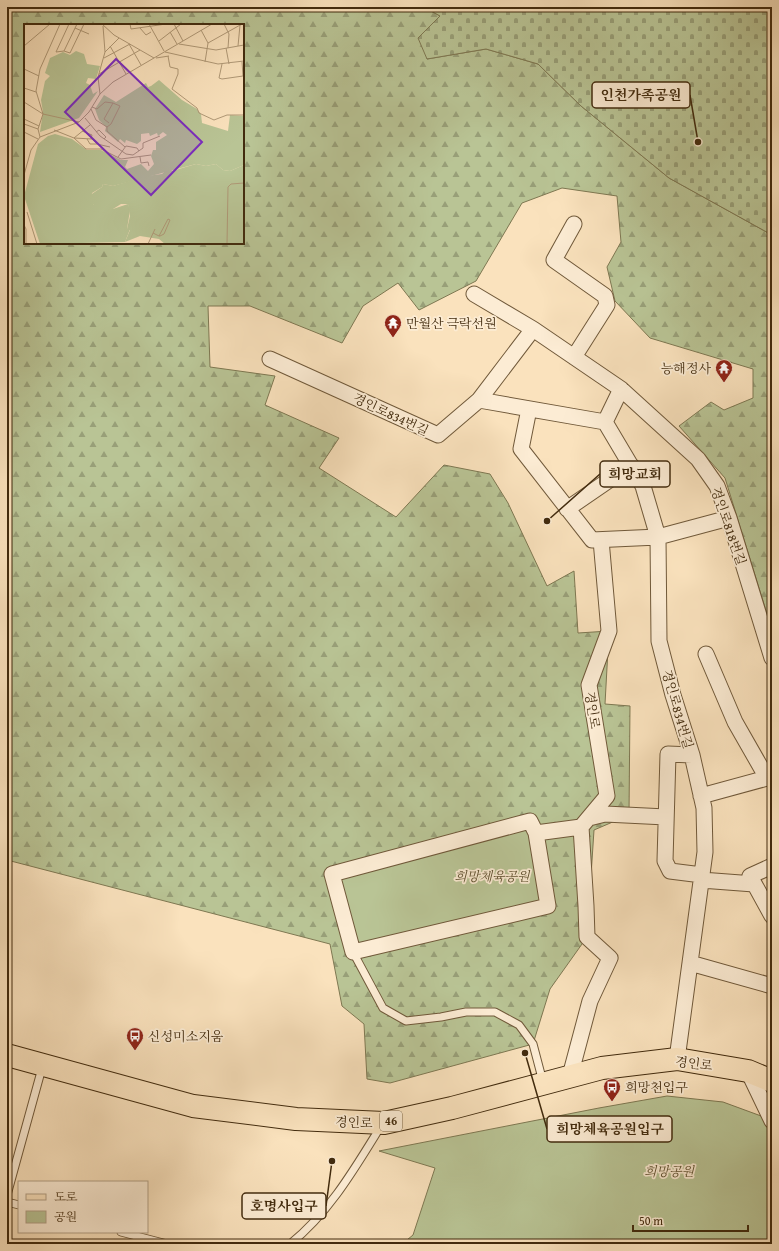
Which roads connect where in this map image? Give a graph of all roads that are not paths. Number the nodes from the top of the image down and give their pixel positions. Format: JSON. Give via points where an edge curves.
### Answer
{"nodes":[{"id":1,"x":574,"y":224,"type":"dead end"},
{"id":2,"x":474,"y":294,"type":"dead end"},
{"id":3,"x":533,"y":329,"type":"junction"},
{"id":4,"x":574,"y":357,"type":"junction"},
{"id":5,"x":270,"y":359,"type":"dead end"},
{"id":6,"x":621,"y":389,"type":"junction"},
{"id":7,"x":479,"y":400,"type":"junction"},
{"id":8,"x":529,"y":409,"type":"junction"},
{"id":9,"x":605,"y":422,"type":"junction"},
{"id":10,"x":631,"y":465,"type":"junction"},
{"id":11,"x":567,"y":509,"type":"junction"},
{"id":12,"x":728,"y":518,"type":"junction"},
{"id":13,"x":658,"y":537,"type":"junction"},
{"id":14,"x":601,"y":540,"type":"junction"},
{"id":15,"x":706,"y":654,"type":"dead end"},
{"id":16,"x":772,"y":658,"type":"edge"},
{"id":17,"x":692,"y":755,"type":"junction"},
{"id":18,"x":770,"y":778,"type":"edge"},
{"id":19,"x":701,"y":796,"type":"junction"},
{"id":20,"x":666,"y":816,"type":"junction"},
{"id":21,"x":585,"y":822,"type":"junction"},
{"id":22,"x":536,"y":833,"type":"junction"},
{"id":23,"x":772,"y":866,"type":"edge"},
{"id":24,"x":702,"y":878,"type":"junction"},
{"id":25,"x":754,"y":884,"type":"junction"},
{"id":26,"x":772,"y":916,"type":"edge"},
{"id":27,"x":353,"y":952,"type":"junction"},
{"id":28,"x":690,"y":963,"type":"junction"},
{"id":29,"x":772,"y":986,"type":"edge"},
{"id":30,"x":7,"y":1055,"type":"edge"},
{"id":31,"x":677,"y":1059,"type":"junction"},
{"id":32,"x":43,"y":1065,"type":"junction"},
{"id":33,"x":748,"y":1071,"type":"junction"},
{"id":34,"x":570,"y":1076,"type":"junction"},
{"id":35,"x":772,"y":1081,"type":"edge"},
{"id":36,"x":543,"y":1083,"type":"junction"},
{"id":37,"x":772,"y":1121,"type":"edge"},
{"id":38,"x":384,"y":1123,"type":"junction"},
{"id":39,"x":7,"y":1195,"type":"edge"},
{"id":40,"x":7,"y":1202,"type":"edge"},
{"id":41,"x":18,"y":1205,"type":"edge"},
{"id":42,"x":125,"y":1233,"type":"edge"},
{"id":43,"x":167,"y":1244,"type":"edge"},
{"id":44,"x":290,"y":1244,"type":"edge"}],
"edges":[{"from":1,"to":4,"type":"street","via":[[554,260],[606,296],[607,305]]},
{"from":2,"to":3,"type":"street","name":"경인로818번길"},
{"from":3,"to":4,"type":"street","name":"경인로818번길"},
{"from":3,"to":7,"type":"street"},
{"from":4,"to":6,"type":"street","name":"경인로818번길"},
{"from":5,"to":7,"type":"street","name":"경인로834번길","via":[[438,435]]},
{"from":6,"to":9,"type":"street"},
{"from":6,"to":12,"type":"street","name":"경인로818번길","via":[[698,459],[717,486]]},
{"from":7,"to":8,"type":"street"},
{"from":8,"to":9,"type":"street"},
{"from":8,"to":11,"type":"street","via":[[521,449]]},
{"from":9,"to":10,"type":"street","name":"경인로834번길"},
{"from":10,"to":11,"type":"street"},
{"from":10,"to":13,"type":"street","name":"경인로834번길","via":[[643,486]]},
{"from":11,"to":14,"type":"street","via":[[592,540]]},
{"from":12,"to":13,"type":"street"},
{"from":12,"to":16,"type":"street","name":"경인로818번길"},
{"from":13,"to":14,"type":"street"},
{"from":13,"to":17,"type":"street","name":"경인로834번길","via":[[660,641],[672,695]]},
{"from":14,"to":21,"type":"street","name":"경인로","via":[[609,631],[590,685],[607,796]]},
{"from":15,"to":18,"type":"street","via":[[735,722]]},
{"from":17,"to":19,"type":"street","name":"경인로834번길"},
{"from":17,"to":20,"type":"street","via":[[668,754]]},
{"from":18,"to":19,"type":"street"},
{"from":19,"to":24,"type":"street","name":"경인로834번길","via":[[704,808],[705,852]]},
{"from":20,"to":21,"type":"street","via":[[605,814]]},
{"from":20,"to":24,"type":"street","via":[[665,861],[670,871]]},
{"from":21,"to":22,"type":"street"},
{"from":21,"to":34,"type":"street","via":[[587,937],[610,958],[590,1001]]},
{"from":22,"to":27,"type":"street","via":[[548,906]]},
{"from":22,"to":27,"type":"street","via":[[530,821],[332,874]]},
{"from":23,"to":25,"type":"street","via":[[750,876]]},
{"from":24,"to":25,"type":"street"},
{"from":24,"to":28,"type":"street","name":"경인로834번길"},
{"from":25,"to":26,"type":"street"},
{"from":27,"to":36,"type":"lane","via":[[383,1008],[406,1021],[466,1012],[495,1012],[519,1025],[533,1044]]},
{"from":28,"to":29,"type":"street"},
{"from":28,"to":31,"type":"street","name":"경인로834번길"},
{"from":30,"to":32,"type":"main road","name":"경인로","number":"46"},
{"from":31,"to":33,"type":"main road","name":"경인로","number":"46"},
{"from":31,"to":34,"type":"main road","name":"경인로","number":"46","via":[[602,1068]]},
{"from":32,"to":38,"type":"main road","name":"경인로","number":"46","via":[[194,1106],[296,1119]]},
{"from":32,"to":39,"type":"lane"},
{"from":33,"to":35,"type":"main road","name":"경인로","number":"46"},
{"from":33,"to":37,"type":"street"},
{"from":34,"to":36,"type":"main road","name":"경인로","number":"46"},
{"from":36,"to":38,"type":"main road","name":"경인로","number":"46","via":[[452,1108]]},
{"from":38,"to":44,"type":"lane","via":[[338,1193],[303,1234]]},
{"from":40,"to":41,"type":"lane"},
{"from":42,"to":43,"type":"lane"}]}
